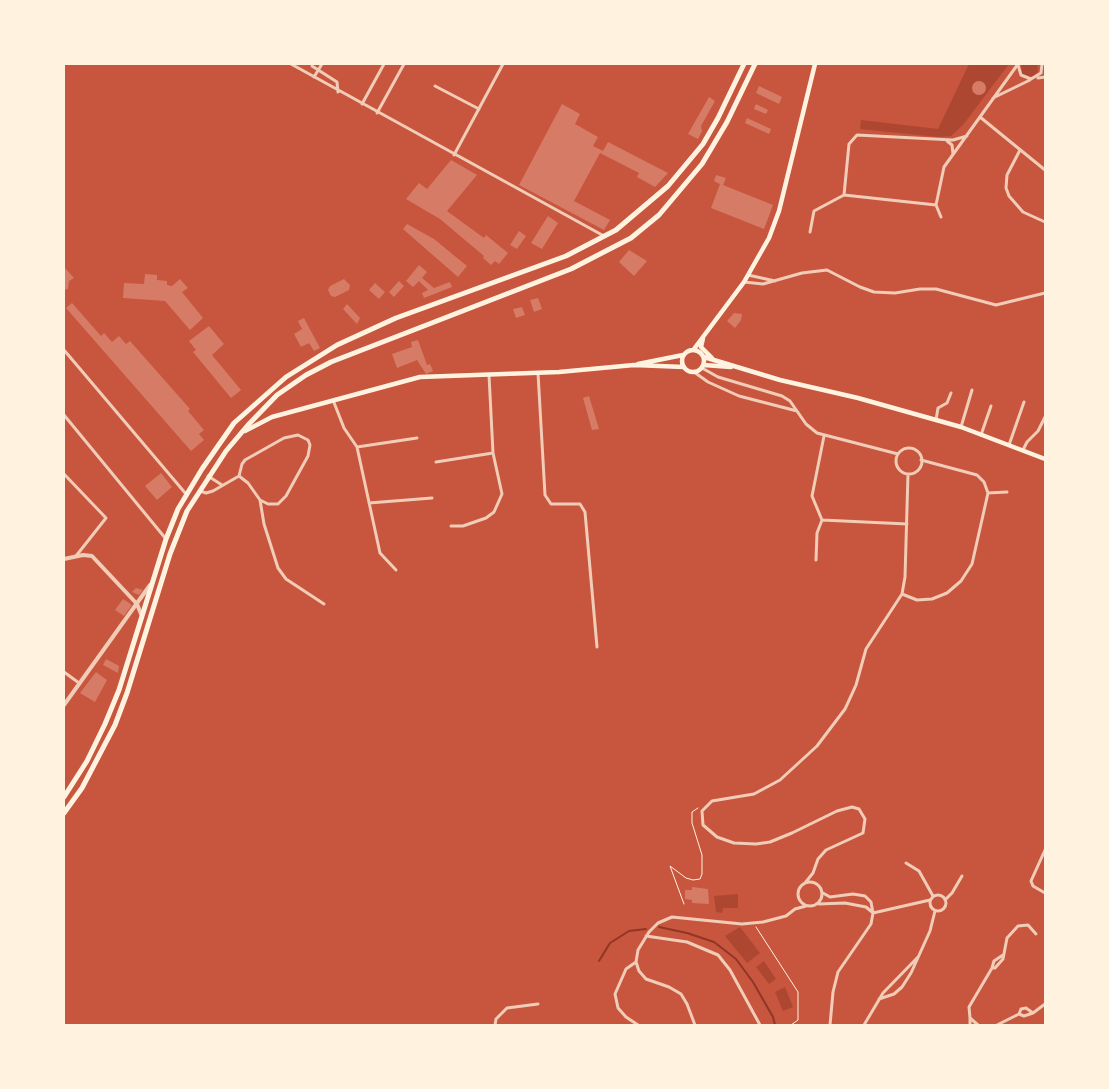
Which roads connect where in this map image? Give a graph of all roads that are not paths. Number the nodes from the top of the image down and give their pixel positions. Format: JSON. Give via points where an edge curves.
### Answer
{"nodes":[{"id":1,"x":291,"y":64,"type":"edge"},
{"id":2,"x":322,"y":64,"type":"edge"},
{"id":3,"x":384,"y":64,"type":"edge"},
{"id":4,"x":404,"y":64,"type":"edge"},
{"id":5,"x":503,"y":64,"type":"edge"},
{"id":6,"x":744,"y":64,"type":"edge"},
{"id":7,"x":755,"y":64,"type":"edge"},
{"id":8,"x":816,"y":64,"type":"edge"},
{"id":9,"x":1018,"y":64,"type":"edge"},
{"id":10,"x":1042,"y":64,"type":"edge"},
{"id":11,"x":312,"y":65,"type":"edge"},
{"id":12,"x":319,"y":69,"type":"junction"},
{"id":13,"x":308,"y":74,"type":"junction"},
{"id":14,"x":314,"y":77,"type":"junction"},
{"id":15,"x":1045,"y":77,"type":"edge"},
{"id":16,"x":1033,"y":79,"type":"junction"},
{"id":17,"x":435,"y":86,"type":"dead end"},
{"id":18,"x":338,"y":92,"type":"junction"},
{"id":19,"x":993,"y":99,"type":"junction"},
{"id":20,"x":362,"y":104,"type":"junction"},
{"id":21,"x":479,"y":109,"type":"junction"},
{"id":22,"x":377,"y":113,"type":"junction"},
{"id":23,"x":980,"y":117,"type":"junction"},
{"id":24,"x":968,"y":136,"type":"junction"},
{"id":25,"x":943,"y":139,"type":"junction"},
{"id":26,"x":1020,"y":150,"type":"junction"},
{"id":27,"x":454,"y":155,"type":"junction"},
{"id":28,"x":953,"y":155,"type":"junction"},
{"id":29,"x":1045,"y":170,"type":"edge"},
{"id":30,"x":844,"y":195,"type":"junction"},
{"id":31,"x":936,"y":205,"type":"junction"},
{"id":32,"x":941,"y":218,"type":"dead end"},
{"id":33,"x":1045,"y":222,"type":"edge"},
{"id":34,"x":810,"y":232,"type":"dead end"},
{"id":35,"x":604,"y":236,"type":"junction"},
{"id":36,"x":748,"y":275,"type":"junction"},
{"id":37,"x":776,"y":281,"type":"junction"},
{"id":38,"x":744,"y":282,"type":"junction"},
{"id":39,"x":1045,"y":293,"type":"edge"},
{"id":40,"x":703,"y":336,"type":"junction"},
{"id":41,"x":64,"y":350,"type":"edge"},
{"id":42,"x":694,"y":350,"type":"junction"},
{"id":43,"x":683,"y":355,"type":"junction"},
{"id":44,"x":704,"y":357,"type":"junction"},
{"id":45,"x":714,"y":359,"type":"junction"},
{"id":46,"x":634,"y":365,"type":"junction"},
{"id":47,"x":684,"y":367,"type":"junction"},
{"id":48,"x":703,"y":367,"type":"junction"},
{"id":49,"x":740,"y":368,"type":"junction"},
{"id":50,"x":694,"y":372,"type":"junction"},
{"id":51,"x":538,"y":373,"type":"junction"},
{"id":52,"x":490,"y":374,"type":"junction"},
{"id":53,"x":972,"y":390,"type":"dead end"},
{"id":54,"x":951,"y":393,"type":"dead end"},
{"id":55,"x":333,"y":399,"type":"junction"},
{"id":56,"x":1024,"y":402,"type":"dead end"},
{"id":57,"x":267,"y":405,"type":"junction"},
{"id":58,"x":991,"y":406,"type":"dead end"},
{"id":59,"x":797,"y":411,"type":"junction"},
{"id":60,"x":64,"y":415,"type":"edge"},
{"id":61,"x":272,"y":417,"type":"junction"},
{"id":62,"x":1045,"y":417,"type":"edge"},
{"id":63,"x":936,"y":420,"type":"junction"},
{"id":64,"x":962,"y":428,"type":"junction"},
{"id":65,"x":981,"y":435,"type":"junction"},
{"id":66,"x":238,"y":436,"type":"junction"},
{"id":67,"x":824,"y":436,"type":"junction"},
{"id":68,"x":417,"y":438,"type":"dead end"},
{"id":69,"x":1009,"y":445,"type":"junction"},
{"id":70,"x":357,"y":447,"type":"junction"},
{"id":71,"x":1023,"y":450,"type":"junction"},
{"id":72,"x":493,"y":453,"type":"junction"},
{"id":73,"x":898,"y":454,"type":"junction"},
{"id":74,"x":1045,"y":459,"type":"edge"},
{"id":75,"x":921,"y":460,"type":"junction"},
{"id":76,"x":436,"y":462,"type":"dead end"},
{"id":77,"x":64,"y":474,"type":"edge"},
{"id":78,"x":908,"y":474,"type":"junction"},
{"id":79,"x":208,"y":476,"type":"junction"},
{"id":80,"x":239,"y":476,"type":"junction"},
{"id":81,"x":222,"y":485,"type":"junction"},
{"id":82,"x":200,"y":490,"type":"junction"},
{"id":83,"x":1007,"y":492,"type":"dead end"},
{"id":84,"x":988,"y":493,"type":"junction"},
{"id":85,"x":186,"y":494,"type":"junction"},
{"id":86,"x":432,"y":498,"type":"dead end"},
{"id":87,"x":260,"y":500,"type":"junction"},
{"id":88,"x":369,"y":503,"type":"junction"},
{"id":89,"x":822,"y":520,"type":"junction"},
{"id":90,"x":906,"y":524,"type":"junction"},
{"id":91,"x":451,"y":526,"type":"dead end"},
{"id":92,"x":166,"y":539,"type":"junction"},
{"id":93,"x":76,"y":556,"type":"junction"},
{"id":94,"x":64,"y":559,"type":"edge"},
{"id":95,"x":816,"y":560,"type":"dead end"},
{"id":96,"x":396,"y":570,"type":"dead end"},
{"id":97,"x":151,"y":584,"type":"junction"},
{"id":98,"x":902,"y":594,"type":"junction"},
{"id":99,"x":137,"y":604,"type":"junction"},
{"id":100,"x":324,"y":604,"type":"dead end"},
{"id":101,"x":141,"y":614,"type":"junction"},
{"id":102,"x":597,"y":647,"type":"dead end"},
{"id":103,"x":64,"y":672,"type":"edge"},
{"id":104,"x":79,"y":683,"type":"junction"},
{"id":105,"x":64,"y":705,"type":"edge"},
{"id":106,"x":64,"y":797,"type":"edge"},
{"id":107,"x":64,"y":813,"type":"edge"},
{"id":108,"x":1045,"y":850,"type":"edge"},
{"id":109,"x":906,"y":864,"type":"dead end"},
{"id":110,"x":814,"y":869,"type":"junction"},
{"id":111,"x":962,"y":876,"type":"dead end"},
{"id":112,"x":806,"y":883,"type":"junction"},
{"id":113,"x":818,"y":884,"type":"junction"},
{"id":114,"x":822,"y":893,"type":"junction"},
{"id":115,"x":1045,"y":893,"type":"edge"},
{"id":116,"x":933,"y":896,"type":"junction"},
{"id":117,"x":799,"y":900,"type":"junction"},
{"id":118,"x":930,"y":900,"type":"junction"},
{"id":119,"x":945,"y":900,"type":"junction"},
{"id":120,"x":818,"y":904,"type":"junction"},
{"id":121,"x":806,"y":906,"type":"junction"},
{"id":122,"x":795,"y":909,"type":"junction"},
{"id":123,"x":935,"y":912,"type":"junction"},
{"id":124,"x":873,"y":913,"type":"junction"},
{"id":125,"x":1036,"y":934,"type":"dead end"},
{"id":126,"x":646,"y":936,"type":"junction"},
{"id":127,"x":920,"y":955,"type":"junction"},
{"id":128,"x":636,"y":962,"type":"junction"},
{"id":129,"x":879,"y":999,"type":"junction"},
{"id":130,"x":538,"y":1004,"type":"dead end"},
{"id":131,"x":1045,"y":1004,"type":"edge"},
{"id":132,"x":1033,"y":1013,"type":"junction"},
{"id":133,"x":1019,"y":1014,"type":"junction"},
{"id":134,"x":970,"y":1018,"type":"junction"},
{"id":135,"x":495,"y":1025,"type":"edge"},
{"id":136,"x":638,"y":1025,"type":"edge"},
{"id":137,"x":695,"y":1025,"type":"edge"},
{"id":138,"x":760,"y":1025,"type":"edge"},
{"id":139,"x":830,"y":1025,"type":"edge"},
{"id":140,"x":864,"y":1025,"type":"edge"},
{"id":141,"x":970,"y":1025,"type":"edge"},
{"id":142,"x":978,"y":1025,"type":"edge"},
{"id":143,"x":997,"y":1025,"type":"edge"}],
"edges":[{"from":1,"to":13,"type":"street"},
{"from":2,"to":12,"type":"street"},
{"from":3,"to":20,"type":"street"},
{"from":4,"to":22,"type":"street"},
{"from":5,"to":21,"type":"street"},
{"from":6,"to":35,"type":"highway","via":[[713,128],[685,166],[635,216]]},
{"from":7,"to":57,"type":"highway","via":[[702,164],[659,215],[631,238],[568,270],[331,362],[306,375]]},
{"from":8,"to":36,"type":"main road","via":[[779,211],[769,238]]},
{"from":9,"to":16,"type":"street","via":[[1021,75]]},
{"from":9,"to":19,"type":"street"},
{"from":10,"to":16,"type":"street","via":[[1041,73]]},
{"from":11,"to":12,"type":"street"},
{"from":11,"to":13,"type":"street"},
{"from":12,"to":14,"type":"street"},
{"from":12,"to":18,"type":"street","via":[[338,83]]},
{"from":13,"to":14,"type":"street"},
{"from":14,"to":18,"type":"street"},
{"from":15,"to":16,"type":"street"},
{"from":16,"to":19,"type":"street"},
{"from":17,"to":21,"type":"street"},
{"from":18,"to":20,"type":"street"},
{"from":19,"to":23,"type":"street"},
{"from":20,"to":22,"type":"street"},
{"from":21,"to":27,"type":"street"},
{"from":22,"to":27,"type":"street"},
{"from":23,"to":24,"type":"street"},
{"from":23,"to":26,"type":"street"},
{"from":24,"to":25,"type":"street"},
{"from":24,"to":28,"type":"street"},
{"from":25,"to":28,"type":"street","via":[[952,145]]},
{"from":25,"to":30,"type":"street","via":[[860,134],[852,137]]},
{"from":26,"to":29,"type":"street"},
{"from":26,"to":33,"type":"street","via":[[1007,176],[1006,188],[1023,212]]},
{"from":27,"to":35,"type":"street"},
{"from":28,"to":31,"type":"street","via":[[944,167]]},
{"from":30,"to":31,"type":"street"},
{"from":30,"to":34,"type":"street","via":[[814,211]]},
{"from":31,"to":32,"type":"street"},
{"from":35,"to":85,"type":"highway","via":[[559,258],[375,327],[315,357],[271,388],[234,423]]},
{"from":36,"to":37,"type":"street"},
{"from":36,"to":38,"type":"main road"},
{"from":37,"to":38,"type":"street"},
{"from":37,"to":39,"type":"street","via":[[827,270],[874,292],[936,289],[996,305]]},
{"from":38,"to":40,"type":"main road"},
{"from":40,"to":42,"type":"main road"},
{"from":40,"to":45,"type":"main road","via":[[701,347]]},
{"from":41,"to":85,"type":"street"},
{"from":42,"to":43,"type":"main road"},
{"from":42,"to":44,"type":"main road"},
{"from":43,"to":46,"type":"main road"},
{"from":43,"to":47,"type":"main road"},
{"from":44,"to":45,"type":"main road"},
{"from":44,"to":48,"type":"main road"},
{"from":45,"to":49,"type":"main road"},
{"from":46,"to":47,"type":"main road"},
{"from":46,"to":51,"type":"main road"},
{"from":47,"to":50,"type":"main road"},
{"from":48,"to":49,"type":"main road"},
{"from":48,"to":50,"type":"main road"},
{"from":48,"to":59,"type":"street","via":[[718,377],[782,396]]},
{"from":49,"to":63,"type":"main road"},
{"from":50,"to":59,"type":"street","via":[[739,396]]},
{"from":51,"to":52,"type":"main road"},
{"from":51,"to":102,"type":"street","via":[[545,495],[551,504],[580,504],[585,512]]},
{"from":52,"to":55,"type":"main road","via":[[420,377]]},
{"from":52,"to":72,"type":"street"},
{"from":53,"to":64,"type":"street"},
{"from":54,"to":63,"type":"street","via":[[947,403],[938,408]]},
{"from":55,"to":61,"type":"main road"},
{"from":55,"to":70,"type":"street","via":[[344,428]]},
{"from":56,"to":69,"type":"street"},
{"from":57,"to":61,"type":"main road"},
{"from":57,"to":66,"type":"highway"},
{"from":58,"to":65,"type":"street"},
{"from":59,"to":67,"type":"street","via":[[811,429]]},
{"from":60,"to":92,"type":"street"},
{"from":61,"to":66,"type":"main road"},
{"from":62,"to":71,"type":"street"},
{"from":63,"to":64,"type":"main road"},
{"from":64,"to":65,"type":"main road"},
{"from":65,"to":69,"type":"main road"},
{"from":66,"to":79,"type":"highway"},
{"from":67,"to":73,"type":"street"},
{"from":67,"to":89,"type":"street","via":[[812,496]]},
{"from":68,"to":70,"type":"street"},
{"from":69,"to":71,"type":"main road"},
{"from":70,"to":88,"type":"street"},
{"from":71,"to":74,"type":"main road"},
{"from":72,"to":76,"type":"street"},
{"from":72,"to":91,"type":"street","via":[[502,485],[502,494],[494,512],[477,522]]},
{"from":73,"to":75,"type":"street","via":[[904,449],[912,449]]},
{"from":73,"to":78,"type":"street","via":[[897,467]]},
{"from":75,"to":78,"type":"street","via":[[916,472]]},
{"from":75,"to":84,"type":"street","via":[[976,475],[984,482]]},
{"from":77,"to":93,"type":"street","via":[[106,518]]},
{"from":78,"to":90,"type":"street"},
{"from":79,"to":81,"type":"street"},
{"from":79,"to":82,"type":"highway"},
{"from":80,"to":81,"type":"street"},
{"from":80,"to":87,"type":"street"},
{"from":80,"to":87,"type":"street","via":[[246,460],[284,438],[298,435],[308,440],[308,456],[283,500],[274,504]]},
{"from":81,"to":82,"type":"street","via":[[206,493]]},
{"from":82,"to":107,"type":"highway","via":[[184,518],[170,554],[128,693],[115,725],[82,788]]},
{"from":83,"to":84,"type":"street"},
{"from":84,"to":98,"type":"street","via":[[972,564],[961,581],[947,593],[932,599],[916,600]]},
{"from":85,"to":92,"type":"highway"},
{"from":86,"to":88,"type":"street"},
{"from":87,"to":100,"type":"street","via":[[278,568],[286,579]]},
{"from":88,"to":96,"type":"street","via":[[380,553]]},
{"from":89,"to":90,"type":"street"},
{"from":89,"to":95,"type":"street","via":[[817,533]]},
{"from":90,"to":98,"type":"street"},
{"from":92,"to":97,"type":"highway"},
{"from":93,"to":94,"type":"street"},
{"from":93,"to":99,"type":"street","via":[[92,556]]},
{"from":97,"to":99,"type":"street"},
{"from":97,"to":101,"type":"highway"},
{"from":98,"to":110,"type":"street","via":[[866,650],[845,709],[817,746],[768,788],[712,802],[703,808],[701,818],[707,830],[723,840],[744,844],[770,842],[837,811],[852,807],[859,810],[865,819],[863,833],[826,850]]},
{"from":99,"to":101,"type":"street"},
{"from":99,"to":104,"type":"street"},
{"from":101,"to":106,"type":"highway","via":[[105,724]]},
{"from":103,"to":104,"type":"street"},
{"from":104,"to":105,"type":"street"},
{"from":108,"to":115,"type":"street","via":[[1031,881]]},
{"from":109,"to":116,"type":"street","via":[[919,871]]},
{"from":110,"to":112,"type":"street"},
{"from":110,"to":113,"type":"street"},
{"from":111,"to":119,"type":"street"},
{"from":112,"to":113,"type":"street"},
{"from":112,"to":117,"type":"street","via":[[798,890]]},
{"from":113,"to":114,"type":"street"},
{"from":114,"to":120,"type":"street"},
{"from":114,"to":124,"type":"street","via":[[830,897],[865,896],[871,902]]},
{"from":116,"to":118,"type":"street"},
{"from":116,"to":119,"type":"street","via":[[941,896]]},
{"from":117,"to":121,"type":"street"},
{"from":117,"to":122,"type":"street"},
{"from":118,"to":123,"type":"street","via":[[930,907]]},
{"from":118,"to":124,"type":"street"},
{"from":119,"to":123,"type":"street","via":[[945,908]]},
{"from":120,"to":121,"type":"street"},
{"from":120,"to":124,"type":"street","via":[[845,903],[866,907]]},
{"from":121,"to":122,"type":"street"},
{"from":122,"to":126,"type":"street","via":[[786,916],[742,924],[672,917],[658,923]]},
{"from":123,"to":127,"type":"street"},
{"from":124,"to":139,"type":"street","via":[[871,924],[838,972]]},
{"from":125,"to":134,"type":"street","via":[[1028,926],[1018,926],[1007,938],[1003,955],[994,961],[969,1008]]},
{"from":126,"to":128,"type":"street"},
{"from":126,"to":138,"type":"street","via":[[687,942],[718,955],[730,970]]},
{"from":127,"to":129,"type":"street"},
{"from":127,"to":129,"type":"street","via":[[902,987],[894,994]]},
{"from":128,"to":136,"type":"street","via":[[626,969],[615,994],[618,1008]]},
{"from":128,"to":137,"type":"street","via":[[642,976],[681,994]]},
{"from":129,"to":140,"type":"street"},
{"from":130,"to":135,"type":"street","via":[[507,1008],[496,1019]]},
{"from":131,"to":132,"type":"street"},
{"from":132,"to":133,"type":"street"},
{"from":132,"to":133,"type":"street","via":[[1026,1008]]},
{"from":133,"to":143,"type":"street"},
{"from":134,"to":141,"type":"street"},
{"from":134,"to":142,"type":"street"}]}
